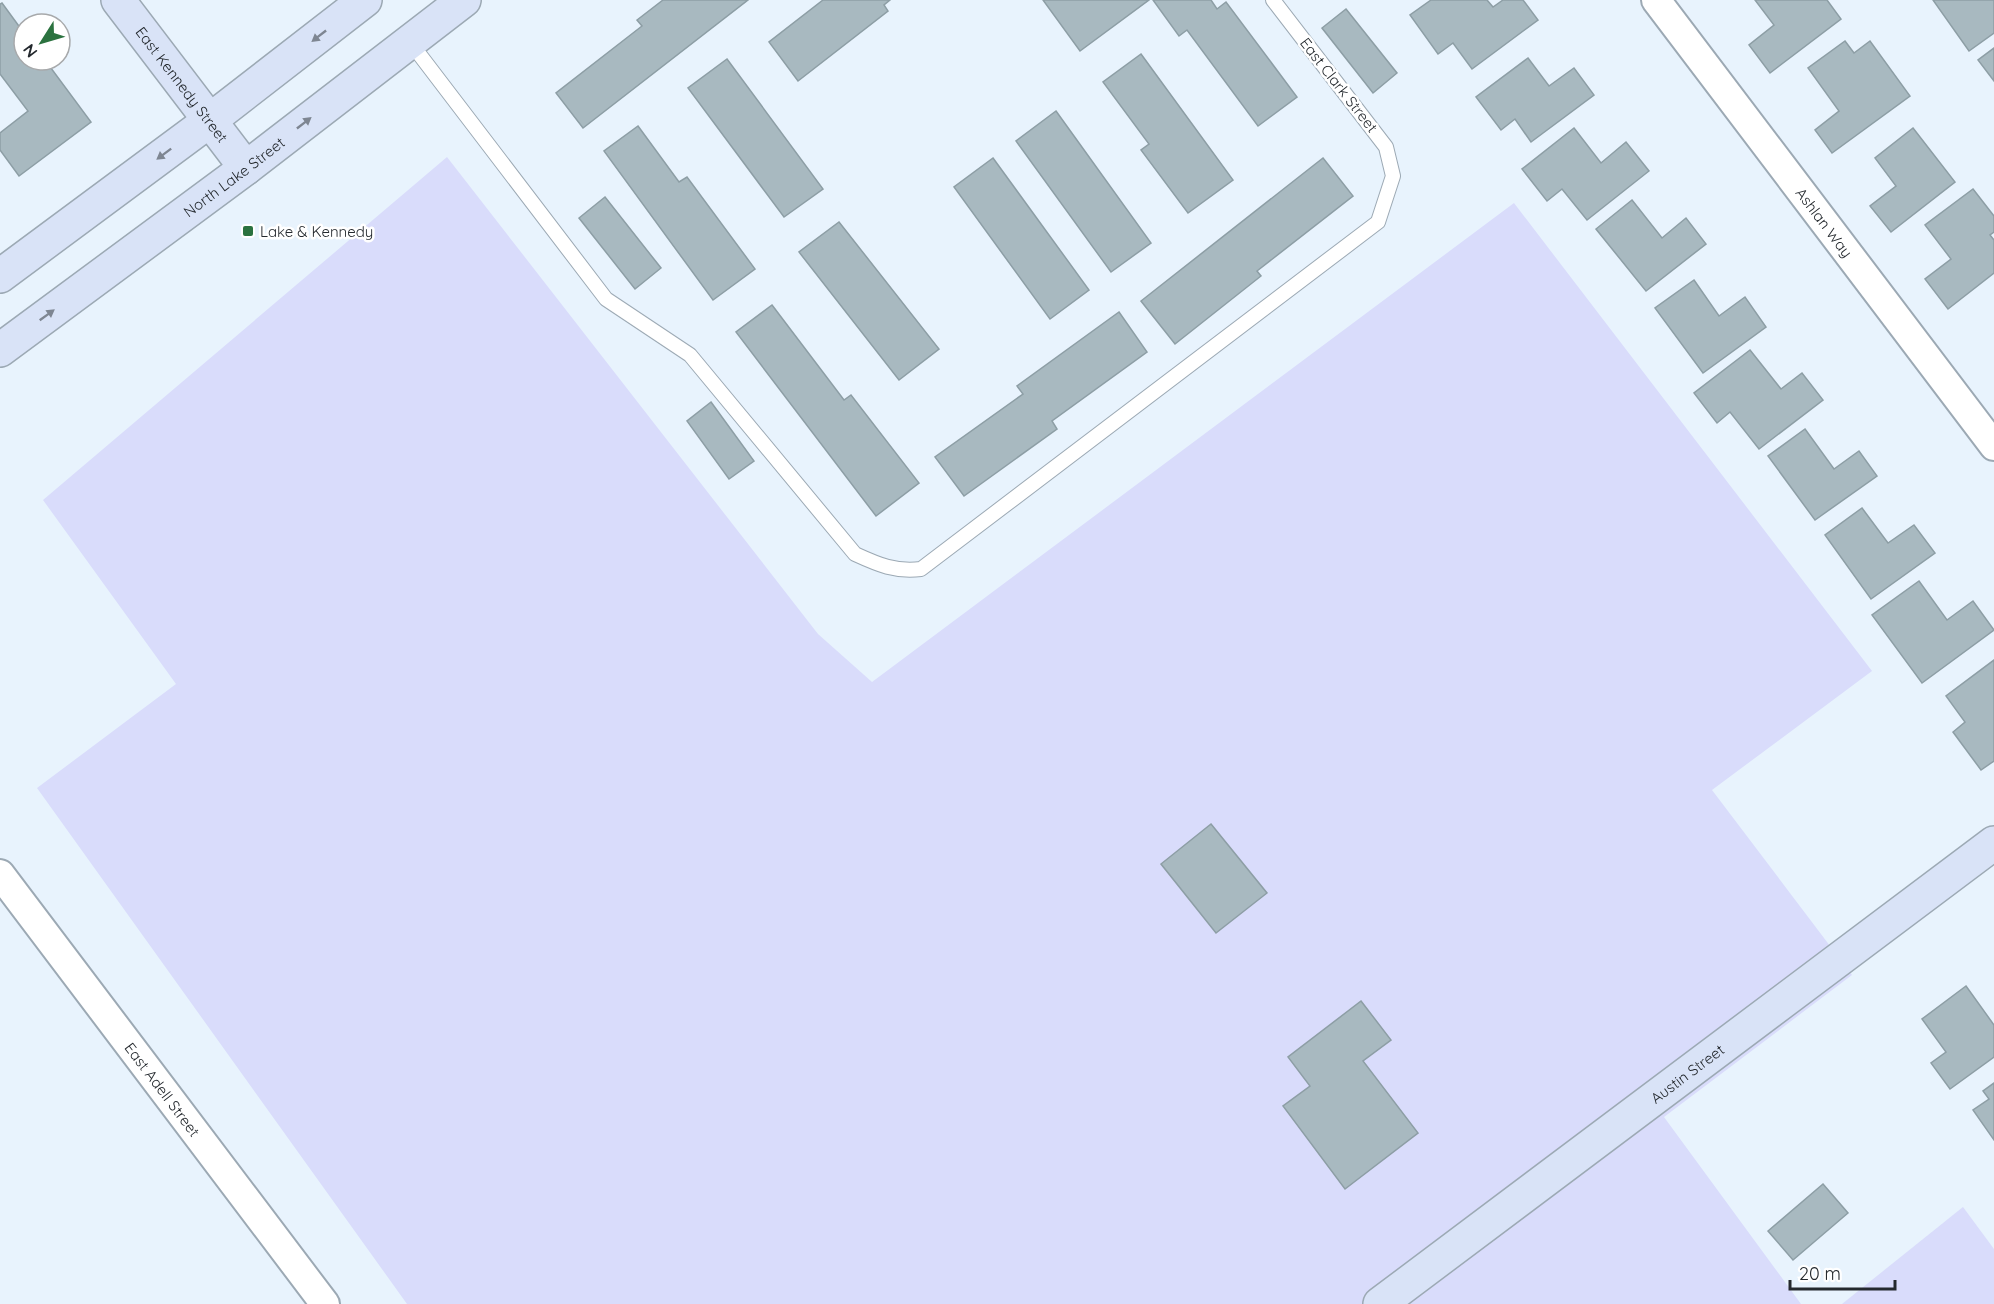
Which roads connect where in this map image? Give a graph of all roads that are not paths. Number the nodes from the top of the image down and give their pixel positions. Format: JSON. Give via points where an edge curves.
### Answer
{"nodes":[{"id":1,"x":118,"y":0,"type":"edge"},
{"id":2,"x":365,"y":0,"type":"edge"},
{"id":3,"x":464,"y":0,"type":"edge"},
{"id":4,"x":1273,"y":0,"type":"edge"},
{"id":5,"x":1656,"y":0,"type":"edge"},
{"id":6,"x":410,"y":42,"type":"junction"},
{"id":7,"x":209,"y":121,"type":"junction"},
{"id":8,"x":246,"y":168,"type":"junction"},
{"id":9,"x":0,"y":276,"type":"edge"},
{"id":10,"x":0,"y":350,"type":"edge"},
{"id":11,"x":1994,"y":446,"type":"edge"},
{"id":12,"x":1994,"y":843,"type":"edge"},
{"id":13,"x":0,"y":874,"type":"edge"},
{"id":14,"x":325,"y":1304,"type":"edge"},
{"id":15,"x":1380,"y":1304,"type":"edge"}],
"edges":[{"from":1,"to":7,"type":"street","name":"East Kennedy Street"},
{"from":2,"to":7,"type":"street","one_way":true},
{"from":3,"to":6,"type":"street","name":"North Lake Street"},
{"from":4,"to":6,"type":"lane","name":"East Clark Street","via":[[1386,147],[1393,176],[1378,222],[921,570],[903,571],[855,554],[690,355],[606,299]]},
{"from":5,"to":11,"type":"street","name":"Ashlan Way"},
{"from":8,"to":6,"type":"street","name":"North Lake Street","one_way":true},
{"from":7,"to":8,"type":"street","name":"East Kennedy Street"},
{"from":7,"to":9,"type":"street","one_way":true},
{"from":10,"to":8,"type":"street","name":"North Lake Street","one_way":true},
{"from":12,"to":15,"type":"street","name":"Austin Street"},
{"from":13,"to":14,"type":"street","name":"East Adell Street"}]}
